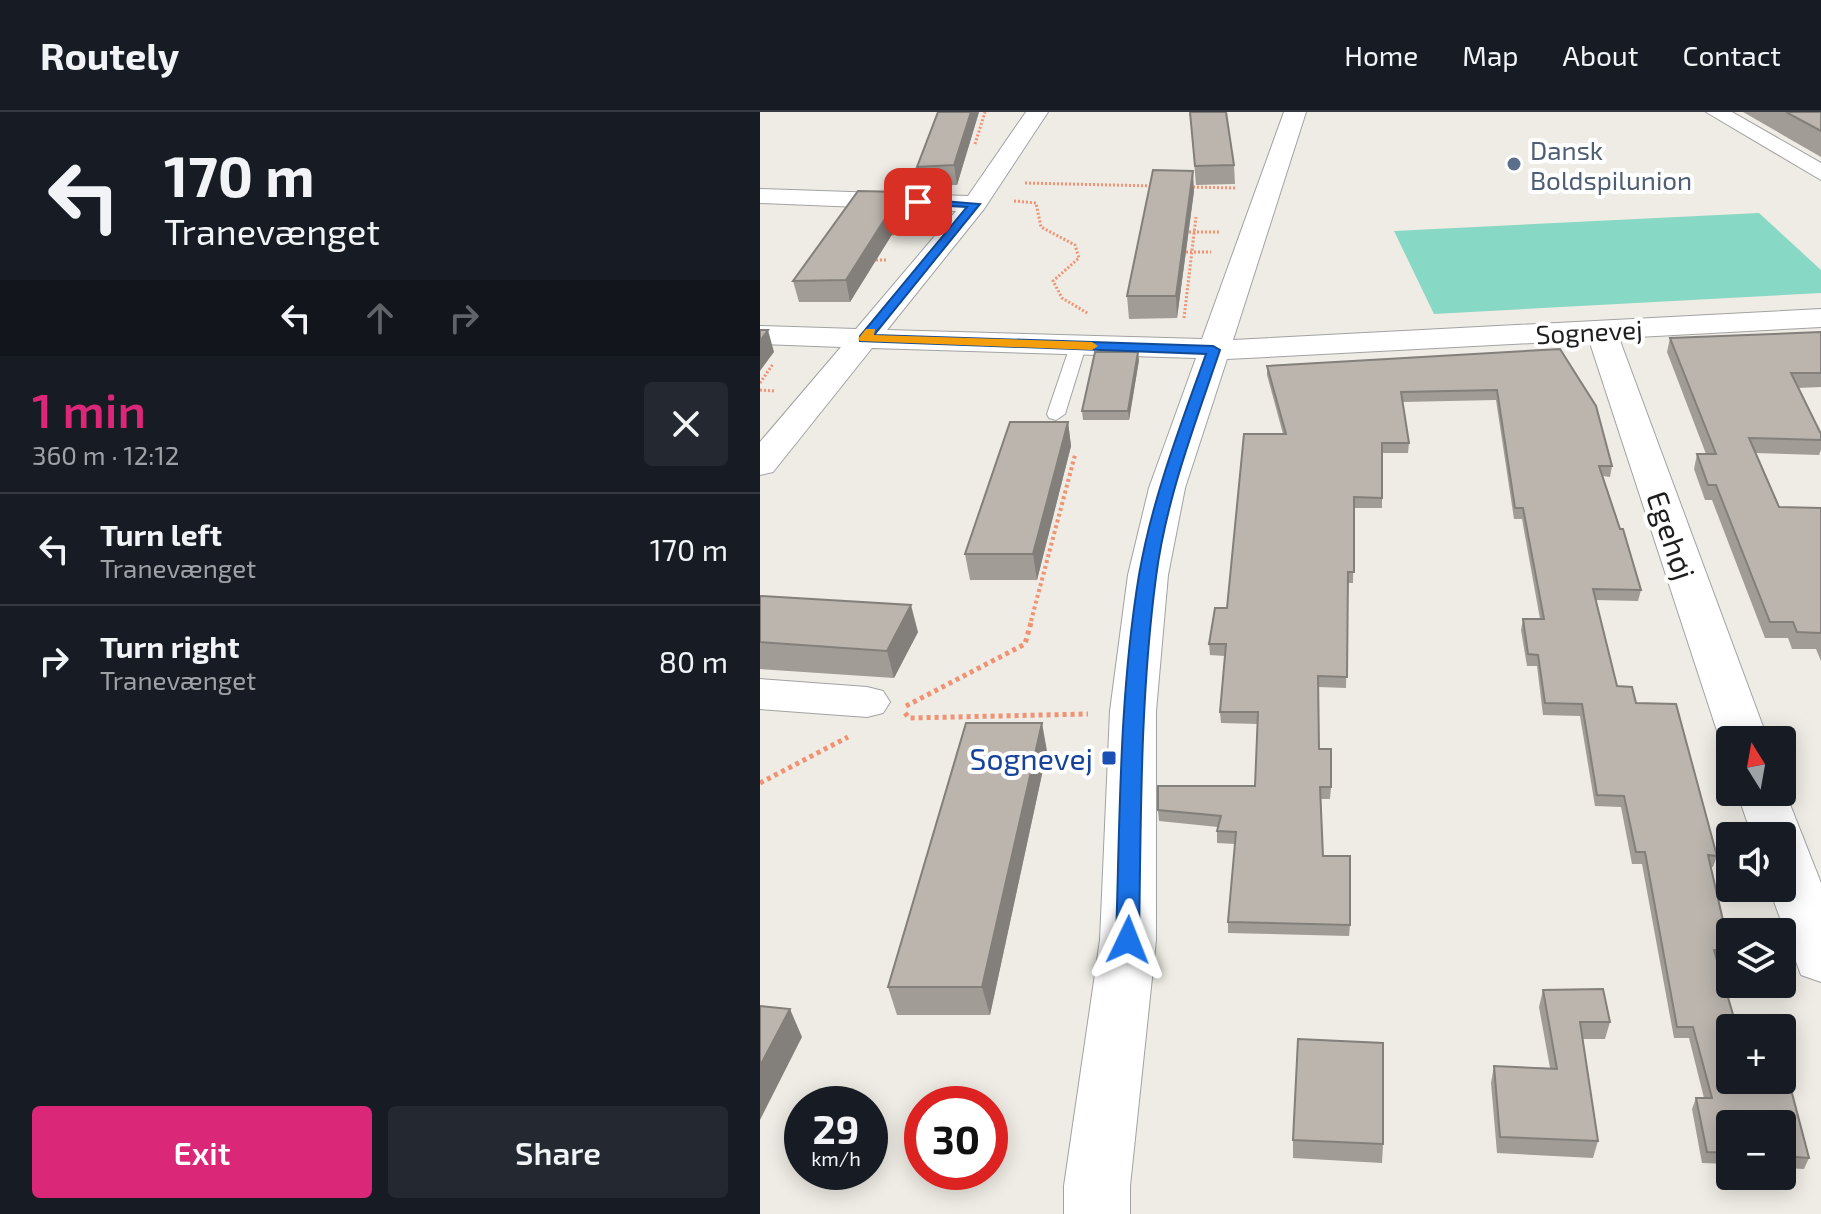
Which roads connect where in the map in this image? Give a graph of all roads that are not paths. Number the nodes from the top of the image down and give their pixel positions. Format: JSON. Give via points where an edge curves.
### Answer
{"nodes":[{"id":1,"x":1037,"y":112,"type":"edge"},
{"id":2,"x":1295,"y":112,"type":"edge"},
{"id":3,"x":1717,"y":112,"type":"edge"},
{"id":4,"x":1821,"y":173,"type":"edge"},
{"id":5,"x":981,"y":195,"type":"junction"},
{"id":6,"x":760,"y":196,"type":"edge"},
{"id":7,"x":1821,"y":318,"type":"edge"},
{"id":8,"x":1601,"y":331,"type":"junction"},
{"id":9,"x":760,"y":335,"type":"edge"},
{"id":10,"x":865,"y":339,"type":"junction"},
{"id":11,"x":1087,"y":346,"type":"junction"},
{"id":12,"x":1193,"y":349,"type":"junction"},
{"id":13,"x":1056,"y":414,"type":"dead end"},
{"id":14,"x":760,"y":464,"type":"edge"},
{"id":15,"x":760,"y":694,"type":"edge"},
{"id":16,"x":863,"y":716,"type":"road end"},
{"id":17,"x":1739,"y":726,"type":"edge"},
{"id":18,"x":1796,"y":888,"type":"edge"},
{"id":19,"x":1821,"y":959,"type":"edge"},
{"id":20,"x":1097,"y":1214,"type":"edge"}],
"edges":[{"from":1,"to":5,"type":"street"},
{"from":2,"to":12,"type":"street","via":[[1271,189]]},
{"from":3,"to":4,"type":"street"},
{"from":5,"to":6,"type":"street"},
{"from":5,"to":10,"type":"street"},
{"from":7,"to":8,"type":"street","name":"Sognevej"},
{"from":8,"to":12,"type":"street","name":"Sognevej"},
{"from":8,"to":17,"type":"street","name":"Egehøj"},
{"from":9,"to":10,"type":"street","name":"Sognevej"},
{"from":10,"to":11,"type":"street","name":"Sognevej"},
{"from":10,"to":14,"type":"street"},
{"from":11,"to":12,"type":"street","name":"Sognevej"},
{"from":11,"to":13,"type":"lane"},
{"from":12,"to":20,"type":"street","via":[[1148,575],[1133,711],[1128,940]]},
{"from":15,"to":16,"type":"street"},
{"from":18,"to":19,"type":"street"}]}
